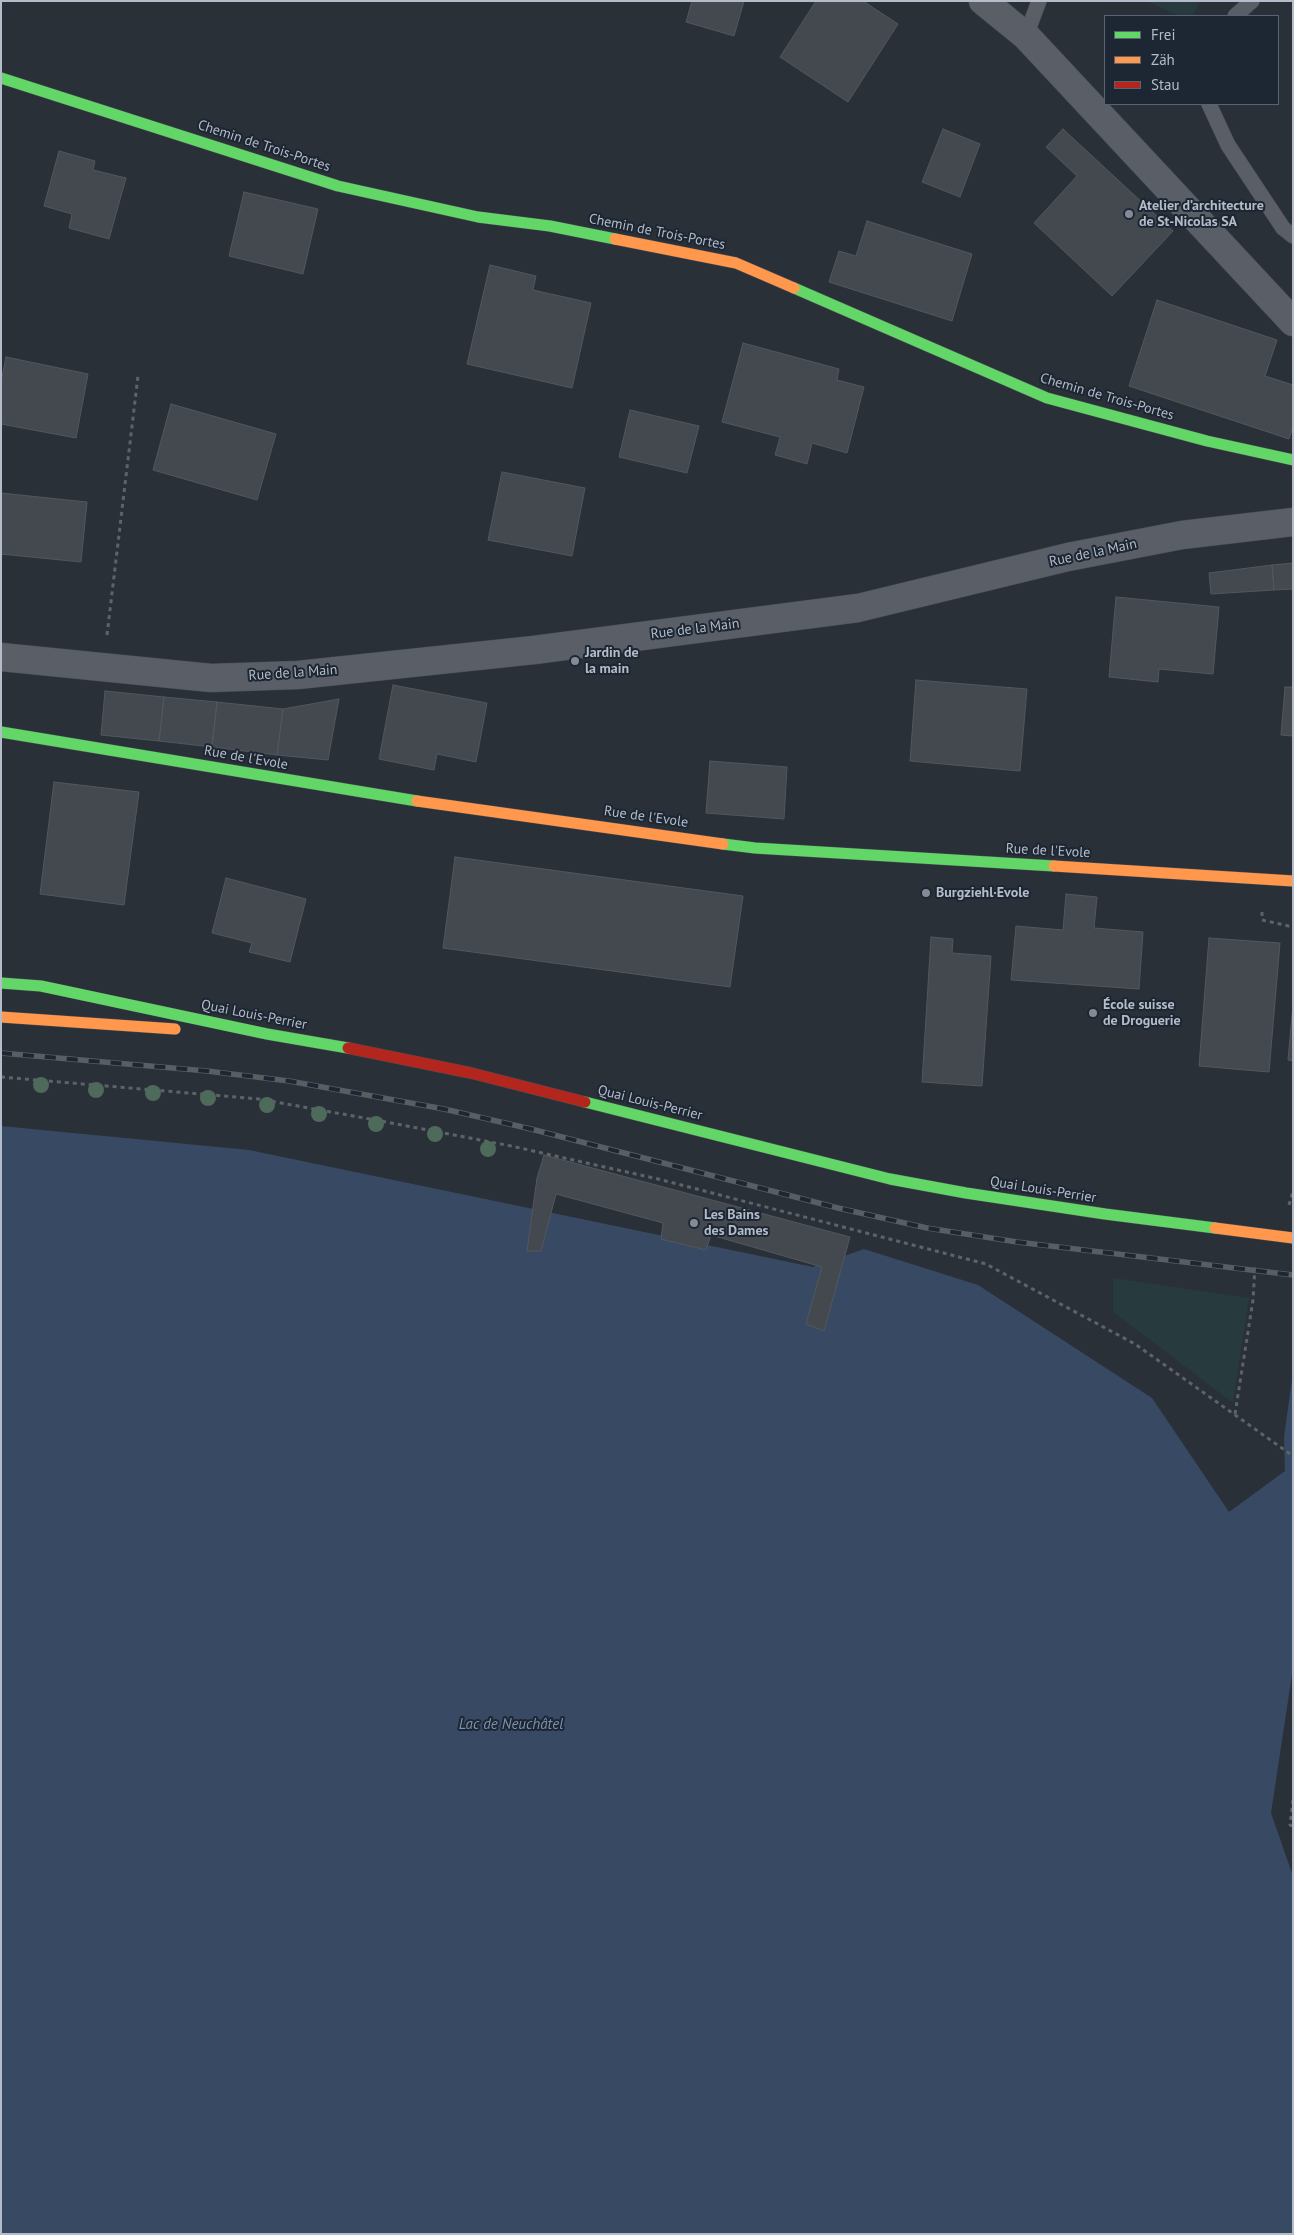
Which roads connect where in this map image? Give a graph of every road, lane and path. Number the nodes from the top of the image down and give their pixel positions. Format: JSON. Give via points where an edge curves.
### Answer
{"nodes":[{"id":1,"x":984,"y":1,"type":"edge"},
{"id":2,"x":1039,"y":1,"type":"edge"},
{"id":3,"x":1252,"y":1,"type":"edge"},
{"id":4,"x":1236,"y":15,"type":"edge"},
{"id":5,"x":1026,"y":36,"type":"junction"},
{"id":6,"x":1,"y":78,"type":"edge"},
{"id":7,"x":1209,"y":105,"type":"edge"},
{"id":8,"x":1293,"y":236,"type":"edge"},
{"id":9,"x":1293,"y":322,"type":"edge"},
{"id":10,"x":138,"y":376,"type":"dead end"},
{"id":11,"x":1293,"y":460,"type":"edge"},
{"id":12,"x":1293,"y":522,"type":"edge"},
{"id":13,"x":106,"y":636,"type":"dead end"},
{"id":14,"x":1,"y":656,"type":"edge"},
{"id":15,"x":1,"y":732,"type":"edge"},
{"id":16,"x":1293,"y":880,"type":"edge"},
{"id":17,"x":1269,"y":912,"type":"dead end"},
{"id":18,"x":1293,"y":927,"type":"edge"},
{"id":19,"x":1,"y":983,"type":"edge"},
{"id":20,"x":1,"y":1017,"type":"edge"},
{"id":21,"x":267,"y":1034,"type":"junction"},
{"id":22,"x":1,"y":1077,"type":"edge"},
{"id":23,"x":1293,"y":1191,"type":"edge"},
{"id":24,"x":1288,"y":1237,"type":"edge"},
{"id":25,"x":1255,"y":1264,"type":"dead end"},
{"id":26,"x":1236,"y":1414,"type":"junction"},
{"id":27,"x":1293,"y":1456,"type":"edge"},
{"id":28,"x":1293,"y":1800,"type":"edge"},
{"id":29,"x":1293,"y":1826,"type":"edge"}],
"edges":[{"from":1,"to":5,"type":"street"},
{"from":2,"to":5,"type":"lane"},
{"from":3,"to":4,"type":"lane"},
{"from":5,"to":9,"type":"street"},
{"from":6,"to":11,"type":"street","name":"Chemin de Trois-Portes","via":[[338,186],[478,218],[550,226],[736,263],[1047,398],[1207,441]]},
{"from":7,"to":8,"type":"lane","via":[[1228,145],[1283,228]]},
{"from":10,"to":13,"type":"path"},
{"from":12,"to":14,"type":"street","name":"Rue de la Main","via":[[1182,535],[1096,552],[858,608],[534,650],[298,675],[211,678]]},
{"from":15,"to":16,"type":"street","name":"Rue de l'Evole","via":[[392,797],[755,848]]},
{"from":17,"to":18,"type":"path","via":[[1262,912],[1262,920]]},
{"from":19,"to":21,"type":"street","name":"Quai Louis-Perrier","via":[[41,986]]},
{"from":20,"to":21,"type":"street"},
{"from":21,"to":24,"type":"street","name":"Quai Louis-Perrier","via":[[471,1073],[809,1160],[900,1180],[1105,1214]]},
{"from":22,"to":26,"type":"path","via":[[259,1098],[381,1121],[511,1146],[658,1180],[986,1264],[1135,1344]]},
{"from":23,"to":24,"type":"path"},
{"from":25,"to":26,"type":"path","via":[[1253,1300]]},
{"from":26,"to":27,"type":"path"},
{"from":28,"to":29,"type":"path","via":[[1290,1825]]}]}
